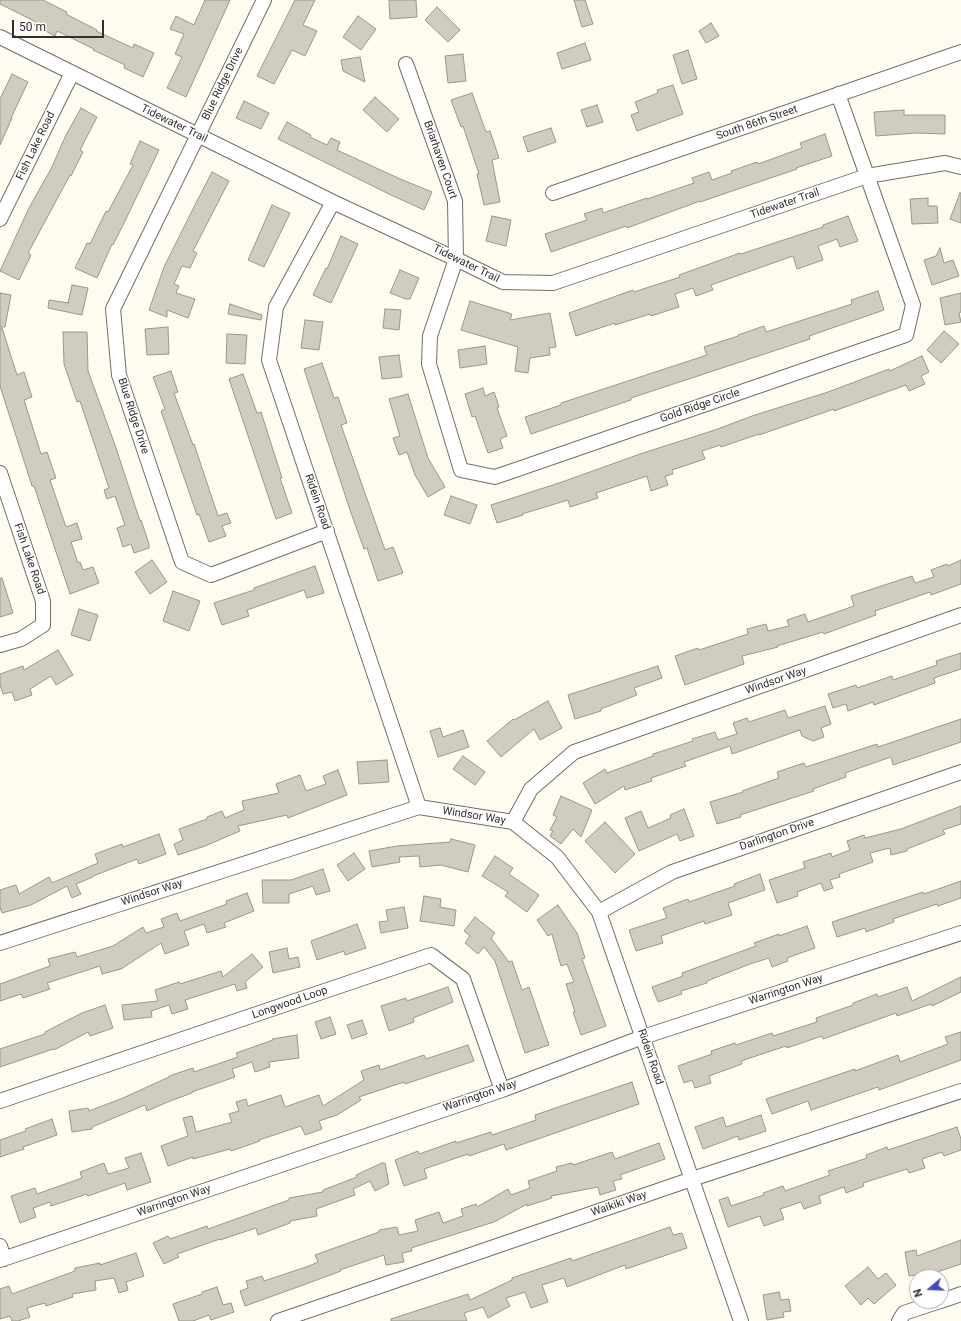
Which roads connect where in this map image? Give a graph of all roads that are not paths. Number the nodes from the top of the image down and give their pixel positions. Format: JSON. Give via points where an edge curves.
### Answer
{"nodes":[{"id":1,"x":264,"y":0,"type":"edge"},
{"id":2,"x":0,"y":37,"type":"edge"},
{"id":3,"x":961,"y":52,"type":"edge"},
{"id":4,"x":406,"y":64,"type":"dead end"},
{"id":5,"x":72,"y":73,"type":"junction"},
{"id":6,"x":838,"y":94,"type":"junction"},
{"id":7,"x":197,"y":135,"type":"junction"},
{"id":8,"x":961,"y":167,"type":"edge"},
{"id":9,"x":867,"y":176,"type":"junction"},
{"id":10,"x":553,"y":193,"type":"dead end"},
{"id":11,"x":333,"y":202,"type":"junction"},
{"id":12,"x":0,"y":219,"type":"edge"},
{"id":13,"x":456,"y":259,"type":"junction"},
{"id":14,"x":0,"y":473,"type":"edge"},
{"id":15,"x":327,"y":532,"type":"junction"},
{"id":16,"x":961,"y":615,"type":"edge"},
{"id":17,"x":0,"y":646,"type":"edge"},
{"id":18,"x":961,"y":772,"type":"edge"},
{"id":19,"x":419,"y":807,"type":"junction"},
{"id":20,"x":513,"y":822,"type":"junction"},
{"id":21,"x":599,"y":912,"type":"junction"},
{"id":22,"x":961,"y":933,"type":"edge"},
{"id":23,"x":0,"y":943,"type":"edge"},
{"id":24,"x":643,"y":1037,"type":"junction"},
{"id":25,"x":502,"y":1090,"type":"junction"},
{"id":26,"x":961,"y":1091,"type":"edge"},
{"id":27,"x":0,"y":1101,"type":"edge"},
{"id":28,"x":692,"y":1179,"type":"junction"},
{"id":29,"x":1,"y":1255,"type":"edge"},
{"id":30,"x":961,"y":1294,"type":"edge"},
{"id":31,"x":949,"y":1298,"type":"edge"},
{"id":32,"x":916,"y":1309,"type":"edge"},
{"id":33,"x":278,"y":1321,"type":"edge"},
{"id":34,"x":741,"y":1321,"type":"edge"},
{"id":35,"x":899,"y":1321,"type":"edge"}],
"edges":[{"from":1,"to":7,"type":"street","name":"Blue Ridge Drive"},
{"from":2,"to":5,"type":"street","name":"Tidewater Trail"},
{"from":3,"to":6,"type":"street","name":"South 86th Street"},
{"from":4,"to":13,"type":"street","name":"Briarhaven Court","via":[[455,201]]},
{"from":5,"to":7,"type":"street","name":"Tidewater Trail"},
{"from":5,"to":12,"type":"street","name":"Fish Lake Road"},
{"from":6,"to":9,"type":"street","name":"Gold Ridge Circle"},
{"from":6,"to":10,"type":"street","name":"South 86th Street"},
{"from":7,"to":11,"type":"street","name":"Tidewater Trail"},
{"from":7,"to":15,"type":"street","name":"Blue Ridge Drive","via":[[113,309],[119,375],[182,562],[211,575]]},
{"from":8,"to":9,"type":"street","name":"Tidewater Trail","via":[[945,163]]},
{"from":9,"to":13,"type":"street","name":"Tidewater Trail","via":[[553,284],[503,282]]},
{"from":9,"to":13,"type":"street","name":"Gold Ridge Circle","via":[[913,305],[906,335],[495,477],[461,470],[429,364],[430,336]]},
{"from":11,"to":13,"type":"street","name":"Tidewater Trail"},
{"from":11,"to":15,"type":"street","name":"Ridein Road","via":[[276,307],[269,360]]},
{"from":14,"to":17,"type":"street","name":"Fish Lake Road","via":[[43,601],[43,625],[21,639]]},
{"from":15,"to":19,"type":"street","name":"Ridein Road"},
{"from":16,"to":20,"type":"street","name":"Windsor Way","via":[[574,752],[532,789]]},
{"from":18,"to":21,"type":"street","name":"Darlington Drive","via":[[672,872]]},
{"from":19,"to":20,"type":"street","name":"Windsor Way"},
{"from":19,"to":23,"type":"street","name":"Windsor Way"},
{"from":20,"to":21,"type":"street","name":"Ridein Road","via":[[557,857]]},
{"from":21,"to":24,"type":"street","name":"Ridein Road"},
{"from":22,"to":24,"type":"street","name":"Warrington Way"},
{"from":24,"to":25,"type":"street","name":"Warrington Way"},
{"from":24,"to":28,"type":"street","name":"Ridein Road"},
{"from":25,"to":27,"type":"street","name":"Longwood Loop","via":[[463,979],[431,955]]},
{"from":25,"to":29,"type":"street","name":"Warrington Way"},
{"from":26,"to":28,"type":"street","name":"Waikiki Way"},
{"from":28,"to":33,"type":"street","name":"Waikiki Way"},
{"from":28,"to":34,"type":"street","name":"Ridein Road"},
{"from":30,"to":31,"type":"street"},
{"from":32,"to":35,"type":"street","via":[[904,1313]]}]}
